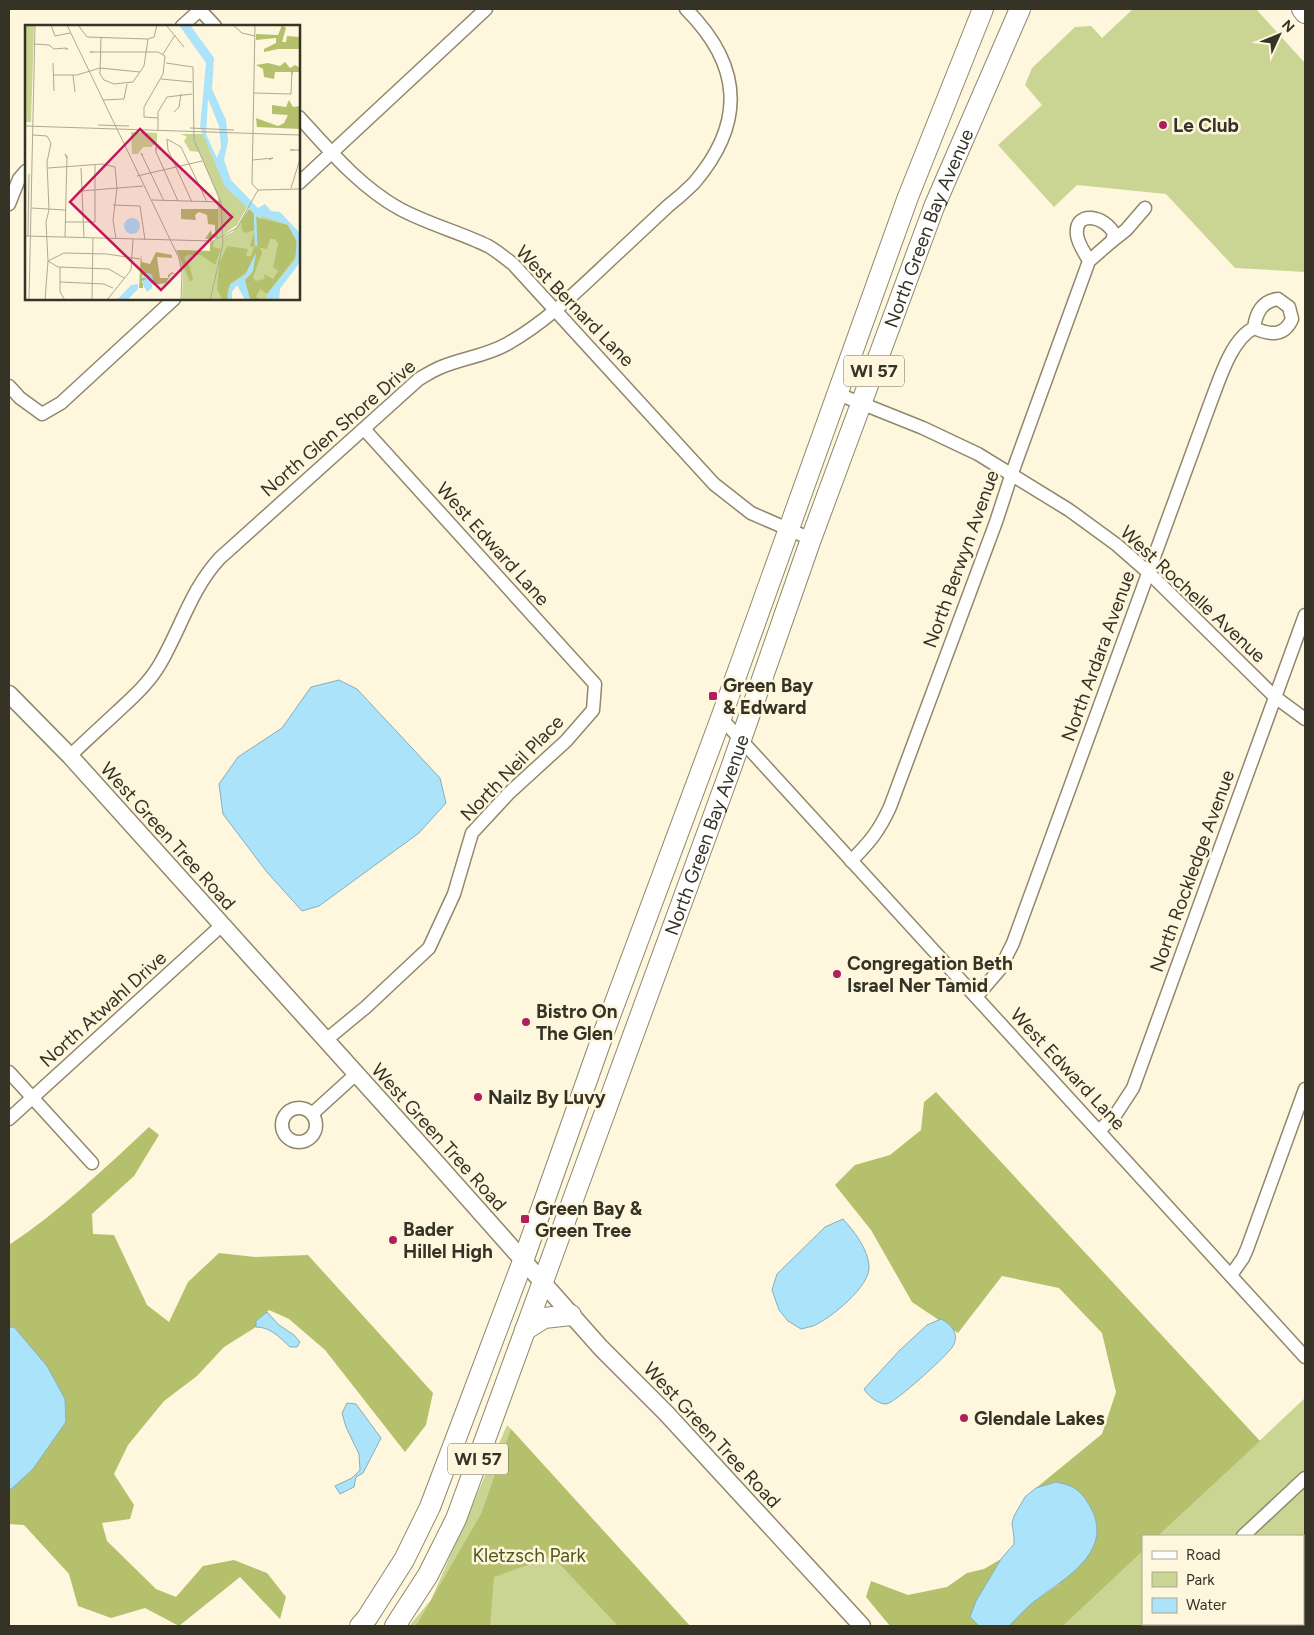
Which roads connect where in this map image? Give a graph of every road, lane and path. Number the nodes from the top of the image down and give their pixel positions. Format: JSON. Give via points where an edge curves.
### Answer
{"nodes":[{"id":1,"x":486,"y":9,"type":"edge"},
{"id":2,"x":686,"y":9,"type":"edge"},
{"id":3,"x":983,"y":9,"type":"edge"},
{"id":4,"x":1020,"y":9,"type":"edge"},
{"id":5,"x":1302,"y":9,"type":"edge"},
{"id":6,"x":201,"y":10,"type":"edge"},
{"id":7,"x":1305,"y":12,"type":"edge"},
{"id":8,"x":183,"y":25,"type":"edge"},
{"id":9,"x":214,"y":25,"type":"edge"},
{"id":10,"x":300,"y":118,"type":"edge"},
{"id":11,"x":332,"y":152,"type":"junction"},
{"id":12,"x":25,"y":172,"type":"edge"},
{"id":13,"x":300,"y":182,"type":"edge"},
{"id":14,"x":9,"y":204,"type":"edge"},
{"id":15,"x":1145,"y":208,"type":"dead end"},
{"id":16,"x":1112,"y":241,"type":"junction"},
{"id":17,"x":1089,"y":261,"type":"junction"},
{"id":18,"x":173,"y":300,"type":"edge"},
{"id":19,"x":556,"y":310,"type":"junction"},
{"id":20,"x":1254,"y":328,"type":"dead end"},
{"id":21,"x":9,"y":386,"type":"edge"},
{"id":22,"x":838,"y":394,"type":"junction"},
{"id":23,"x":862,"y":403,"type":"junction"},
{"id":24,"x":364,"y":429,"type":"junction"},
{"id":25,"x":1012,"y":473,"type":"junction"},
{"id":26,"x":789,"y":530,"type":"junction"},
{"id":27,"x":811,"y":539,"type":"junction"},
{"id":28,"x":1149,"y":573,"type":"junction"},
{"id":29,"x":1305,"y":615,"type":"edge"},
{"id":30,"x":595,"y":684,"type":"joint"},
{"id":31,"x":9,"y":694,"type":"edge"},
{"id":32,"x":1275,"y":697,"type":"junction"},
{"id":33,"x":722,"y":718,"type":"junction"},
{"id":34,"x":1305,"y":719,"type":"edge"},
{"id":35,"x":741,"y":739,"type":"junction"},
{"id":36,"x":70,"y":756,"type":"junction"},
{"id":37,"x":851,"y":861,"type":"junction"},
{"id":38,"x":222,"y":926,"type":"junction"},
{"id":39,"x":976,"y":997,"type":"junction"},
{"id":40,"x":326,"y":1040,"type":"junction"},
{"id":41,"x":9,"y":1072,"type":"edge"},
{"id":42,"x":356,"y":1074,"type":"junction"},
{"id":43,"x":1305,"y":1089,"type":"edge"},
{"id":44,"x":32,"y":1099,"type":"junction"},
{"id":45,"x":312,"y":1114,"type":"dead end"},
{"id":46,"x":9,"y":1119,"type":"edge"},
{"id":47,"x":1099,"y":1131,"type":"junction"},
{"id":48,"x":92,"y":1163,"type":"dead end"},
{"id":49,"x":523,"y":1261,"type":"junction"},
{"id":50,"x":1231,"y":1275,"type":"junction"},
{"id":51,"x":543,"y":1282,"type":"junction"},
{"id":52,"x":571,"y":1314,"type":"junction"},
{"id":53,"x":525,"y":1330,"type":"junction"},
{"id":54,"x":1305,"y":1358,"type":"edge"},
{"id":55,"x":1305,"y":1478,"type":"edge"},
{"id":56,"x":1245,"y":1535,"type":"edge"},
{"id":57,"x":360,"y":1626,"type":"edge"},
{"id":58,"x":394,"y":1626,"type":"edge"},
{"id":59,"x":862,"y":1626,"type":"edge"}],
"edges":[{"from":1,"to":11,"type":"street"},
{"from":2,"to":19,"type":"street","name":"North Glen Shore Drive","via":[[706,32],[722,59],[730,88],[730,112],[718,151],[693,184]]},
{"from":3,"to":22,"type":"main road","name":"North Green Bay Avenue","number":"WI 57","via":[[908,197]]},
{"from":4,"to":23,"type":"main road","name":"North Green Bay Avenue","number":"WI 57","via":[[934,207]]},
{"from":5,"to":7,"type":"main road"},
{"from":6,"to":8,"type":"street"},
{"from":6,"to":9,"type":"street"},
{"from":10,"to":11,"type":"street","name":"West Bernard Lane"},
{"from":11,"to":13,"type":"street"},
{"from":11,"to":19,"type":"street","name":"West Bernard Lane","via":[[367,186],[400,209],[490,247],[512,264]]},
{"from":12,"to":14,"type":"street"},
{"from":15,"to":16,"type":"street","name":"North Berwyn Avenue"},
{"from":16,"to":17,"type":"street","name":"North Berwyn Avenue"},
{"from":16,"to":17,"type":"street","via":[[1112,229],[1102,221],[1096,218],[1082,221],[1076,234]]},
{"from":17,"to":25,"type":"street","name":"North Berwyn Avenue"},
{"from":18,"to":21,"type":"street","via":[[62,403],[42,414]]},
{"from":19,"to":24,"type":"street","name":"North Glen Shore Drive","via":[[506,345],[440,368],[419,379]]},
{"from":19,"to":26,"type":"street","name":"West Bernard Lane","via":[[714,484],[751,513]]},
{"from":20,"to":28,"type":"street","name":"North Ardara Avenue","via":[[1241,338],[1222,375]]},
{"from":22,"to":23,"type":"street","name":"West Rochelle Avenue"},
{"from":22,"to":26,"type":"main road","name":"North Green Bay Avenue","number":"WI 57"},
{"from":23,"to":25,"type":"street","name":"West Rochelle Avenue","via":[[939,435]]},
{"from":23,"to":27,"type":"main road","name":"North Green Bay Avenue","number":"WI 57"},
{"from":24,"to":30,"type":"street","name":"West Edward Lane"},
{"from":24,"to":36,"type":"street","name":"North Glen Shore Drive","via":[[208,571],[152,676]]},
{"from":25,"to":28,"type":"street","name":"West Rochelle Avenue","via":[[1117,545]]},
{"from":25,"to":37,"type":"street","name":"North Berwyn Avenue","via":[[890,807],[881,827]]},
{"from":26,"to":27,"type":"street","name":"West Bernard Lane"},
{"from":26,"to":33,"type":"main road","name":"North Green Bay Avenue","number":"WI 57"},
{"from":27,"to":35,"type":"main road","name":"North Green Bay Avenue","number":"WI 57"},
{"from":28,"to":32,"type":"street","name":"West Rochelle Avenue"},
{"from":28,"to":39,"type":"street","name":"North Ardara Avenue","via":[[1013,943],[1000,969]]},
{"from":29,"to":32,"type":"street","name":"North Rockledge Avenue"},
{"from":30,"to":40,"type":"street","name":"North Neil Place","via":[[593,710],[472,833],[454,894],[428,948]]},
{"from":31,"to":36,"type":"street","name":"West Green Tree Road"},
{"from":32,"to":34,"type":"street","name":"West Rochelle Avenue"},
{"from":32,"to":47,"type":"street","name":"North Rockledge Avenue","via":[[1133,1088],[1116,1114]]},
{"from":33,"to":35,"type":"street","name":"West Edward Lane"},
{"from":33,"to":49,"type":"main road","name":"North Green Bay Avenue","number":"WI 57","via":[[604,1032]]},
{"from":35,"to":37,"type":"street","name":"West Edward Lane"},
{"from":35,"to":51,"type":"main road","name":"North Green Bay Avenue","number":"WI 57"},
{"from":36,"to":38,"type":"street","name":"West Green Tree Road"},
{"from":37,"to":39,"type":"street","name":"West Edward Lane"},
{"from":38,"to":40,"type":"street","name":"West Green Tree Road"},
{"from":38,"to":44,"type":"street","name":"North Atwahl Drive"},
{"from":39,"to":47,"type":"street","name":"West Edward Lane"},
{"from":40,"to":42,"type":"street","name":"West Green Tree Road"},
{"from":41,"to":44,"type":"street"},
{"from":42,"to":45,"type":"street"},
{"from":42,"to":49,"type":"street","name":"West Green Tree Road"},
{"from":43,"to":50,"type":"street","via":[[1247,1249]]},
{"from":44,"to":46,"type":"street","name":"North Atwahl Drive"},
{"from":44,"to":48,"type":"street"},
{"from":47,"to":50,"type":"street","name":"West Edward Lane"},
{"from":49,"to":51,"type":"street","name":"West Green Tree Road"},
{"from":49,"to":57,"type":"main road","name":"North Green Bay Avenue","number":"WI 57","via":[[430,1507],[404,1560]]},
{"from":50,"to":54,"type":"street","name":"West Edward Lane"},
{"from":51,"to":52,"type":"street","name":"West Green Tree Road"},
{"from":51,"to":53,"type":"main road","name":"North Green Bay Avenue","number":"WI 57"},
{"from":52,"to":53,"type":"main road","via":[[544,1318]]},
{"from":52,"to":59,"type":"street","name":"West Green Tree Road"},
{"from":53,"to":58,"type":"main road","name":"North Green Bay Avenue","number":"WI 57","via":[[456,1519],[428,1575]]},
{"from":55,"to":56,"type":"street"}]}
